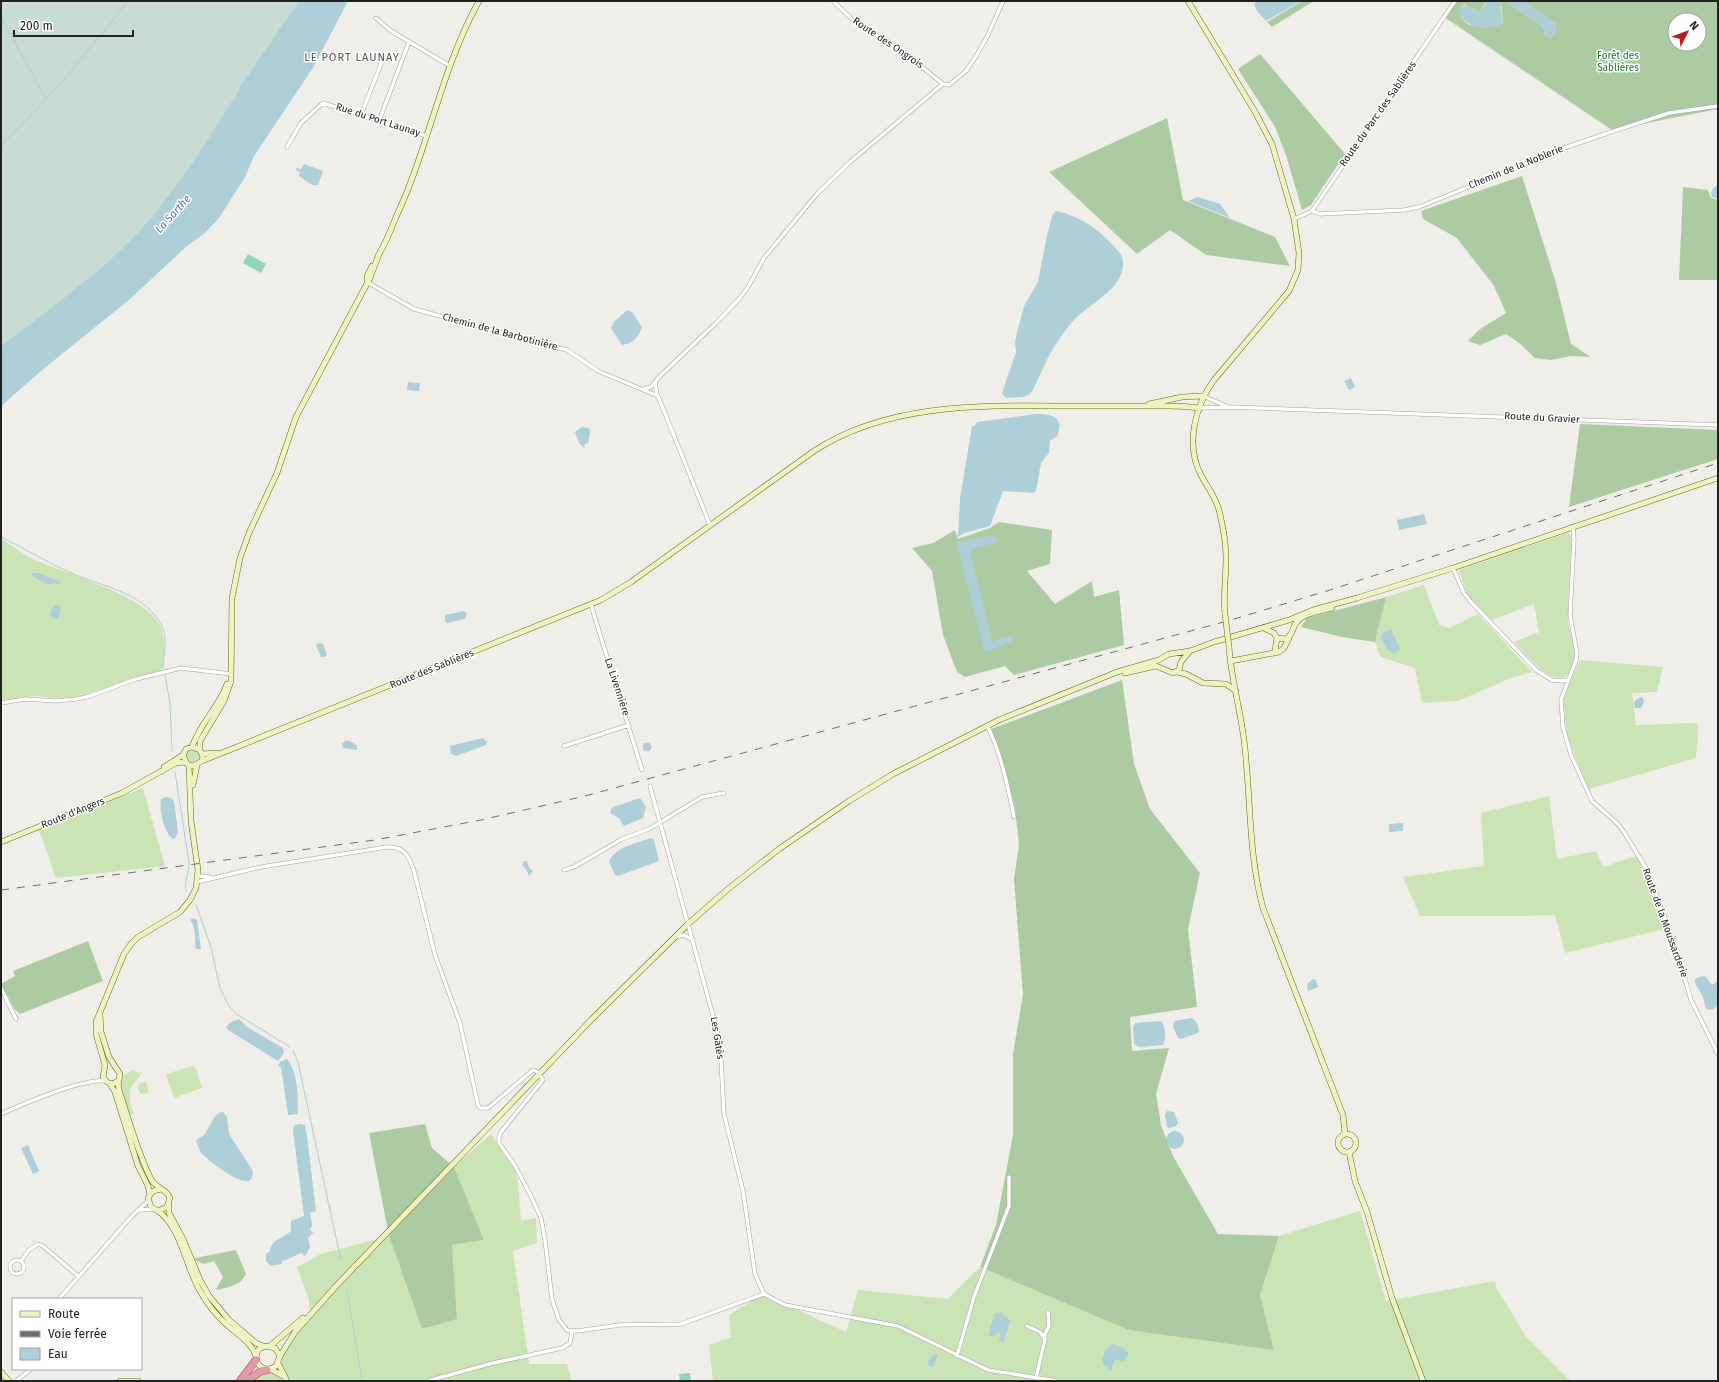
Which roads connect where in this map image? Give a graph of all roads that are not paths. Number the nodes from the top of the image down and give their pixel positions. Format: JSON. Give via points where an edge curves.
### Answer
{"nodes":[{"id":1,"x":479,"y":1,"type":"edge"},
{"id":2,"x":833,"y":1,"type":"edge"},
{"id":3,"x":1003,"y":1,"type":"edge"},
{"id":4,"x":1188,"y":1,"type":"edge"},
{"id":5,"x":1455,"y":1,"type":"edge"},
{"id":6,"x":376,"y":18,"type":"dead end"},
{"id":7,"x":409,"y":42,"type":"junction"},
{"id":8,"x":381,"y":64,"type":"dead end"},
{"id":9,"x":450,"y":66,"type":"junction"},
{"id":10,"x":943,"y":84,"type":"junction"},
{"id":11,"x":1718,"y":106,"type":"edge"},
{"id":12,"x":361,"y":115,"type":"junction"},
{"id":13,"x":379,"y":121,"type":"junction"},
{"id":14,"x":427,"y":136,"type":"junction"},
{"id":15,"x":287,"y":148,"type":"dead end"},
{"id":16,"x":1312,"y":211,"type":"junction"},
{"id":17,"x":1294,"y":219,"type":"junction"},
{"id":18,"x":367,"y":282,"type":"junction"},
{"id":19,"x":655,"y":382,"type":"junction"},
{"id":20,"x":644,"y":389,"type":"junction"},
{"id":21,"x":658,"y":396,"type":"junction"},
{"id":22,"x":1202,"y":398,"type":"junction"},
{"id":23,"x":1145,"y":405,"type":"junction"},
{"id":24,"x":1198,"y":408,"type":"junction"},
{"id":25,"x":1229,"y":408,"type":"junction"},
{"id":26,"x":1718,"y":425,"type":"edge"},
{"id":27,"x":1718,"y":478,"type":"edge"},
{"id":28,"x":710,"y":525,"type":"junction"},
{"id":29,"x":1572,"y":527,"type":"junction"},
{"id":30,"x":1453,"y":568,"type":"junction"},
{"id":31,"x":1357,"y":598,"type":"junction"},
{"id":32,"x":591,"y":605,"type":"junction"},
{"id":33,"x":1284,"y":621,"type":"junction"},
{"id":34,"x":1278,"y":622,"type":"junction"},
{"id":35,"x":1264,"y":628,"type":"junction"},
{"id":36,"x":1292,"y":629,"type":"junction"},
{"id":37,"x":1274,"y":633,"type":"junction"},
{"id":38,"x":1277,"y":638,"type":"junction"},
{"id":39,"x":1289,"y":638,"type":"junction"},
{"id":40,"x":1190,"y":651,"type":"junction"},
{"id":41,"x":1275,"y":651,"type":"junction"},
{"id":42,"x":1174,"y":654,"type":"junction"},
{"id":43,"x":1164,"y":658,"type":"junction"},
{"id":44,"x":1231,"y":661,"type":"junction"},
{"id":45,"x":1181,"y":664,"type":"junction"},
{"id":46,"x":1165,"y":670,"type":"junction"},
{"id":47,"x":1176,"y":672,"type":"junction"},
{"id":48,"x":1232,"y":672,"type":"junction"},
{"id":49,"x":231,"y":674,"type":"junction"},
{"id":50,"x":1186,"y":674,"type":"junction"},
{"id":51,"x":1103,"y":678,"type":"junction"},
{"id":52,"x":1568,"y":680,"type":"junction"},
{"id":53,"x":1226,"y":684,"type":"junction"},
{"id":54,"x":1236,"y":691,"type":"junction"},
{"id":55,"x":1,"y":702,"type":"edge"},
{"id":56,"x":629,"y":725,"type":"junction"},
{"id":57,"x":987,"y":725,"type":"junction"},
{"id":58,"x":564,"y":746,"type":"dead end"},
{"id":59,"x":192,"y":747,"type":"junction"},
{"id":60,"x":229,"y":750,"type":"junction"},
{"id":61,"x":201,"y":752,"type":"junction"},
{"id":62,"x":183,"y":755,"type":"junction"},
{"id":63,"x":187,"y":763,"type":"junction"},
{"id":64,"x":200,"y":763,"type":"junction"},
{"id":65,"x":642,"y":770,"type":"dead end"},
{"id":66,"x":145,"y":782,"type":"junction"},
{"id":67,"x":650,"y":786,"type":"dead end"},
{"id":68,"x":724,"y":793,"type":"dead end"},
{"id":69,"x":190,"y":800,"type":"junction"},
{"id":70,"x":1014,"y":817,"type":"dead end"},
{"id":71,"x":660,"y":821,"type":"junction"},
{"id":72,"x":1,"y":842,"type":"edge"},
{"id":73,"x":564,"y":870,"type":"dead end"},
{"id":74,"x":198,"y":879,"type":"junction"},
{"id":75,"x":688,"y":924,"type":"junction"},
{"id":76,"x":674,"y":937,"type":"junction"},
{"id":77,"x":693,"y":940,"type":"junction"},
{"id":78,"x":1,"y":988,"type":"edge"},
{"id":79,"x":100,"y":1014,"type":"junction"},
{"id":80,"x":16,"y":1019,"type":"dead end"},
{"id":81,"x":1718,"y":1054,"type":"edge"},
{"id":82,"x":115,"y":1067,"type":"junction"},
{"id":83,"x":104,"y":1072,"type":"junction"},
{"id":84,"x":540,"y":1074,"type":"junction"},
{"id":85,"x":94,"y":1080,"type":"junction"},
{"id":86,"x":118,"y":1081,"type":"junction"},
{"id":87,"x":108,"y":1082,"type":"junction"},
{"id":88,"x":1,"y":1114,"type":"edge"},
{"id":89,"x":1345,"y":1134,"type":"junction"},
{"id":90,"x":1349,"y":1152,"type":"junction"},
{"id":91,"x":1009,"y":1176,"type":"dead end"},
{"id":92,"x":161,"y":1189,"type":"junction"},
{"id":93,"x":150,"y":1195,"type":"junction"},
{"id":94,"x":148,"y":1201,"type":"junction"},
{"id":95,"x":169,"y":1205,"type":"junction"},
{"id":96,"x":141,"y":1210,"type":"junction"},
{"id":97,"x":155,"y":1210,"type":"junction"},
{"id":98,"x":21,"y":1261,"type":"junction"},
{"id":99,"x":78,"y":1276,"type":"junction"},
{"id":100,"x":764,"y":1294,"type":"junction"},
{"id":101,"x":60,"y":1298,"type":"edge"},
{"id":102,"x":321,"y":1301,"type":"junction"},
{"id":103,"x":1048,"y":1312,"type":"dead end"},
{"id":104,"x":1027,"y":1326,"type":"dead end"},
{"id":105,"x":572,"y":1332,"type":"junction"},
{"id":106,"x":1044,"y":1336,"type":"junction"},
{"id":107,"x":263,"y":1346,"type":"junction"},
{"id":108,"x":270,"y":1346,"type":"junction"},
{"id":109,"x":280,"y":1356,"type":"junction"},
{"id":110,"x":957,"y":1356,"type":"junction"},
{"id":111,"x":256,"y":1358,"type":"junction"},
{"id":112,"x":278,"y":1363,"type":"junction"},
{"id":113,"x":30,"y":1370,"type":"edge"},
{"id":114,"x":269,"y":1370,"type":"junction"},
{"id":115,"x":1,"y":1372,"type":"edge"},
{"id":116,"x":1036,"y":1378,"type":"junction"},
{"id":117,"x":286,"y":1379,"type":"edge"},
{"id":118,"x":10,"y":1381,"type":"edge"},
{"id":119,"x":16,"y":1381,"type":"edge"},
{"id":120,"x":21,"y":1381,"type":"edge"},
{"id":121,"x":120,"y":1381,"type":"edge"},
{"id":122,"x":138,"y":1381,"type":"edge"},
{"id":123,"x":240,"y":1381,"type":"edge"},
{"id":124,"x":247,"y":1381,"type":"edge"},
{"id":125,"x":428,"y":1381,"type":"edge"},
{"id":126,"x":1057,"y":1381,"type":"edge"},
{"id":127,"x":1423,"y":1381,"type":"edge"}],
"edges":[{"from":1,"to":9,"type":"street","via":[[464,29]]},
{"from":2,"to":10,"type":"street","name":"Route des Ongrois","via":[[857,24],[896,46]]},
{"from":3,"to":10,"type":"street","via":[[988,37],[966,71],[949,85]]},
{"from":4,"to":17,"type":"street","via":[[1265,128]]},
{"from":5,"to":16,"type":"street","name":"Route du Parc des Sablières"},
{"from":6,"to":7,"type":"street"},
{"from":7,"to":9,"type":"street"},
{"from":7,"to":13,"type":"street"},
{"from":8,"to":12,"type":"street"},
{"from":9,"to":14,"type":"street"},
{"from":10,"to":19,"type":"street","via":[[850,162],[817,194],[764,258],[748,287],[738,299]]},
{"from":11,"to":16,"type":"street","name":"Chemin de la Noblerie","via":[[1669,112],[1560,150],[1404,210],[1320,214]]},
{"from":12,"to":13,"type":"street","name":"Rue du Port Launay"},
{"from":12,"to":15,"type":"street","name":"Rue du Port Launay","via":[[326,103],[321,104],[301,123]]},
{"from":13,"to":14,"type":"street","name":"Rue du Port Launay"},
{"from":14,"to":18,"type":"street","via":[[410,187]]},
{"from":16,"to":17,"type":"street"},
{"from":17,"to":22,"type":"street","via":[[1300,262],[1291,286]]},
{"from":18,"to":20,"type":"street","name":"Chemin de la Barbotinière","via":[[414,309],[567,350],[598,371]]},
{"from":18,"to":49,"type":"street","via":[[296,417],[275,478],[242,552],[232,598]]},
{"from":19,"to":20,"type":"street","via":[[651,387]]},
{"from":19,"to":21,"type":"street"},
{"from":20,"to":21,"type":"street","name":"Chemin de la Barbotinière"},
{"from":21,"to":28,"type":"street"},
{"from":22,"to":23,"type":"street","via":[[1182,397]]},
{"from":22,"to":24,"type":"street"},
{"from":22,"to":25,"type":"street"},
{"from":23,"to":24,"type":"street"},
{"from":23,"to":28,"type":"street","name":"Route des Sablières","via":[[967,407],[894,417],[869,424],[826,443]]},
{"from":24,"to":25,"type":"street","name":"Route du Gravier"},
{"from":24,"to":44,"type":"street","bridge":true,"via":[[1194,436],[1196,463],[1217,501],[1225,544],[1225,614]]},
{"from":25,"to":26,"type":"street","name":"Route du Gravier"},
{"from":27,"to":29,"type":"street"},
{"from":28,"to":32,"type":"street","name":"Route des Sablières","via":[[631,582]]},
{"from":29,"to":30,"type":"street"},
{"from":29,"to":52,"type":"street","name":"Route de la Moussarderie","via":[[1574,540],[1570,615],[1577,654]]},
{"from":30,"to":31,"type":"street"},
{"from":30,"to":52,"type":"street","via":[[1471,602],[1536,670],[1552,680]]},
{"from":31,"to":33,"type":"street"},
{"from":31,"to":36,"type":"street","via":[[1303,617]]},
{"from":32,"to":56,"type":"street","name":"La Livennière"},
{"from":32,"to":60,"type":"street","name":"Route des Sablières"},
{"from":33,"to":34,"type":"street"},
{"from":33,"to":36,"type":"street","via":[[1290,624]]},
{"from":34,"to":35,"type":"street"},
{"from":34,"to":37,"type":"street","via":[[1274,627]]},
{"from":35,"to":37,"type":"street"},
{"from":35,"to":40,"type":"street"},
{"from":36,"to":39,"type":"street"},
{"from":37,"to":38,"type":"street"},
{"from":38,"to":39,"type":"street"},
{"from":38,"to":41,"type":"street"},
{"from":39,"to":41,"type":"street","via":[[1284,648],[1279,652]]},
{"from":40,"to":42,"type":"street"},
{"from":40,"to":45,"type":"street"},
{"from":41,"to":44,"type":"street"},
{"from":42,"to":43,"type":"street"},
{"from":42,"to":45,"type":"street","via":[[1179,657]]},
{"from":43,"to":46,"type":"street","via":[[1162,664]]},
{"from":43,"to":51,"type":"street"},
{"from":44,"to":48,"type":"street"},
{"from":45,"to":47,"type":"street"},
{"from":45,"to":50,"type":"street"},
{"from":46,"to":47,"type":"street","via":[[1170,673]]},
{"from":46,"to":51,"type":"street","via":[[1151,667]]},
{"from":47,"to":50,"type":"street"},
{"from":48,"to":53,"type":"street"},
{"from":48,"to":54,"type":"street"},
{"from":49,"to":55,"type":"street","via":[[181,668],[136,679],[77,699],[25,699]]},
{"from":49,"to":59,"type":"street","via":[[223,694],[202,725]]},
{"from":49,"to":61,"type":"street","via":[[227,694],[200,743]]},
{"from":50,"to":53,"type":"street","via":[[1203,683]]},
{"from":51,"to":57,"type":"street"},
{"from":52,"to":81,"type":"street","name":"Route de la Moussarderie","via":[[1561,700],[1562,714],[1566,739],[1575,765],[1592,801],[1620,827],[1647,870],[1676,948],[1695,1010]]},
{"from":53,"to":54,"type":"street"},
{"from":54,"to":89,"type":"street","via":[[1244,741],[1251,842],[1259,893],[1343,1115]]},
{"from":56,"to":58,"type":"street"},
{"from":56,"to":65,"type":"street","name":"La Livennière"},
{"from":57,"to":70,"type":"street","via":[[996,747]]},
{"from":57,"to":75,"type":"street","via":[[893,774],[819,821],[751,871]]},
{"from":59,"to":61,"type":"street"},
{"from":59,"to":62,"type":"street","via":[[186,749]]},
{"from":60,"to":61,"type":"street","name":"Route des Sablières","via":[[214,754]]},
{"from":60,"to":64,"type":"street","name":"Route des Sablières"},
{"from":61,"to":64,"type":"street"},
{"from":62,"to":63,"type":"street"},
{"from":62,"to":66,"type":"street","name":"Route d'Angers"},
{"from":63,"to":64,"type":"street"},
{"from":63,"to":66,"type":"street","name":"Route d'Angers","via":[[176,763]]},
{"from":63,"to":69,"type":"street"},
{"from":64,"to":69,"type":"street"},
{"from":66,"to":72,"type":"street","name":"Route d'Angers"},
{"from":67,"to":71,"type":"street","name":"Les Gâtès"},
{"from":68,"to":71,"type":"street","via":[[702,797]]},
{"from":69,"to":74,"type":"street"},
{"from":71,"to":73,"type":"street","via":[[649,829],[614,842],[574,867]]},
{"from":71,"to":75,"type":"street","name":"Les Gâtès"},
{"from":74,"to":79,"type":"street","via":[[194,894],[184,908],[138,937],[127,949]]},
{"from":74,"to":84,"type":"street","via":[[387,847],[400,849],[411,862],[435,955],[460,1023],[478,1105],[480,1108],[488,1108],[526,1074],[533,1070]]},
{"from":75,"to":76,"type":"street"},
{"from":75,"to":77,"type":"street","name":"Les Gâtès"},
{"from":76,"to":77,"type":"street","via":[[684,935]]},
{"from":76,"to":84,"type":"street"},
{"from":77,"to":100,"type":"street","name":"Les Gâtès","via":[[717,1030],[724,1114],[743,1190],[755,1274]]},
{"from":78,"to":80,"type":"street"},
{"from":79,"to":82,"type":"street","via":[[102,1037]]},
{"from":79,"to":83,"type":"street","via":[[96,1030],[105,1063]]},
{"from":82,"to":83,"type":"street","via":[[110,1067]]},
{"from":82,"to":86,"type":"street","via":[[120,1073]]},
{"from":83,"to":85,"type":"street"},
{"from":83,"to":87,"type":"street"},
{"from":84,"to":102,"type":"street"},
{"from":84,"to":105,"type":"street","via":[[544,1080],[501,1132],[499,1143],[517,1170],[541,1218],[554,1306],[564,1327]]},
{"from":85,"to":87,"type":"street"},
{"from":85,"to":88,"type":"street","via":[[55,1092]]},
{"from":86,"to":87,"type":"street"},
{"from":86,"to":92,"type":"street","via":[[145,1168],[153,1183]]},
{"from":87,"to":93,"type":"street","via":[[115,1092],[138,1166]]},
{"from":89,"to":90,"type":"street","via":[[1355,1140],[1354,1149]]},
{"from":89,"to":90,"type":"street","via":[[1338,1144],[1343,1151]]},
{"from":90,"to":127,"type":"street","via":[[1355,1182],[1392,1298]]},
{"from":91,"to":110,"type":"street","via":[[1009,1206],[974,1297]]},
{"from":92,"to":93,"type":"street","via":[[154,1190]]},
{"from":92,"to":95,"type":"street","via":[[169,1195]]},
{"from":93,"to":94,"type":"street"},
{"from":94,"to":96,"type":"street"},
{"from":94,"to":97,"type":"street"},
{"from":95,"to":97,"type":"street","via":[[164,1210]]},
{"from":95,"to":107,"type":"street","via":[[169,1213],[209,1296],[229,1320],[256,1344]]},
{"from":96,"to":97,"type":"street"},
{"from":96,"to":99,"type":"street","via":[[131,1217]]},
{"from":97,"to":111,"type":"street","via":[[167,1219],[180,1242],[190,1271],[216,1314],[252,1347]]},
{"from":98,"to":98,"type":"street","via":[[16,1260],[10,1264],[14,1274],[23,1271]]},
{"from":98,"to":99,"type":"street","via":[[29,1250],[38,1244],[44,1246]]},
{"from":99,"to":101,"type":"street"},
{"from":100,"to":105,"type":"street","via":[[681,1324],[620,1324]]},
{"from":100,"to":110,"type":"street","via":[[785,1305],[898,1326]]},
{"from":102,"to":108,"type":"street"},
{"from":102,"to":109,"type":"street","via":[[295,1332]]},
{"from":103,"to":106,"type":"street","via":[[1049,1326]]},
{"from":104,"to":106,"type":"street"},
{"from":105,"to":125,"type":"street","via":[[570,1343],[562,1348]]},
{"from":106,"to":116,"type":"street","via":[[1046,1343]]},
{"from":107,"to":108,"type":"street"},
{"from":107,"to":111,"type":"street","via":[[258,1350]]},
{"from":108,"to":109,"type":"street"},
{"from":109,"to":112,"type":"street"},
{"from":110,"to":116,"type":"street","via":[[988,1370]]},
{"from":111,"to":114,"type":"street","via":[[260,1367]]},
{"from":111,"to":123,"type":"highway"},
{"from":112,"to":114,"type":"street"},
{"from":112,"to":117,"type":"street"},
{"from":113,"to":119,"type":"street"},
{"from":113,"to":120,"type":"street"},
{"from":114,"to":117,"type":"street"},
{"from":114,"to":124,"type":"highway","via":[[261,1371]]},
{"from":115,"to":118,"type":"street"},
{"from":116,"to":126,"type":"street"},
{"from":121,"to":122,"type":"street"}]}
